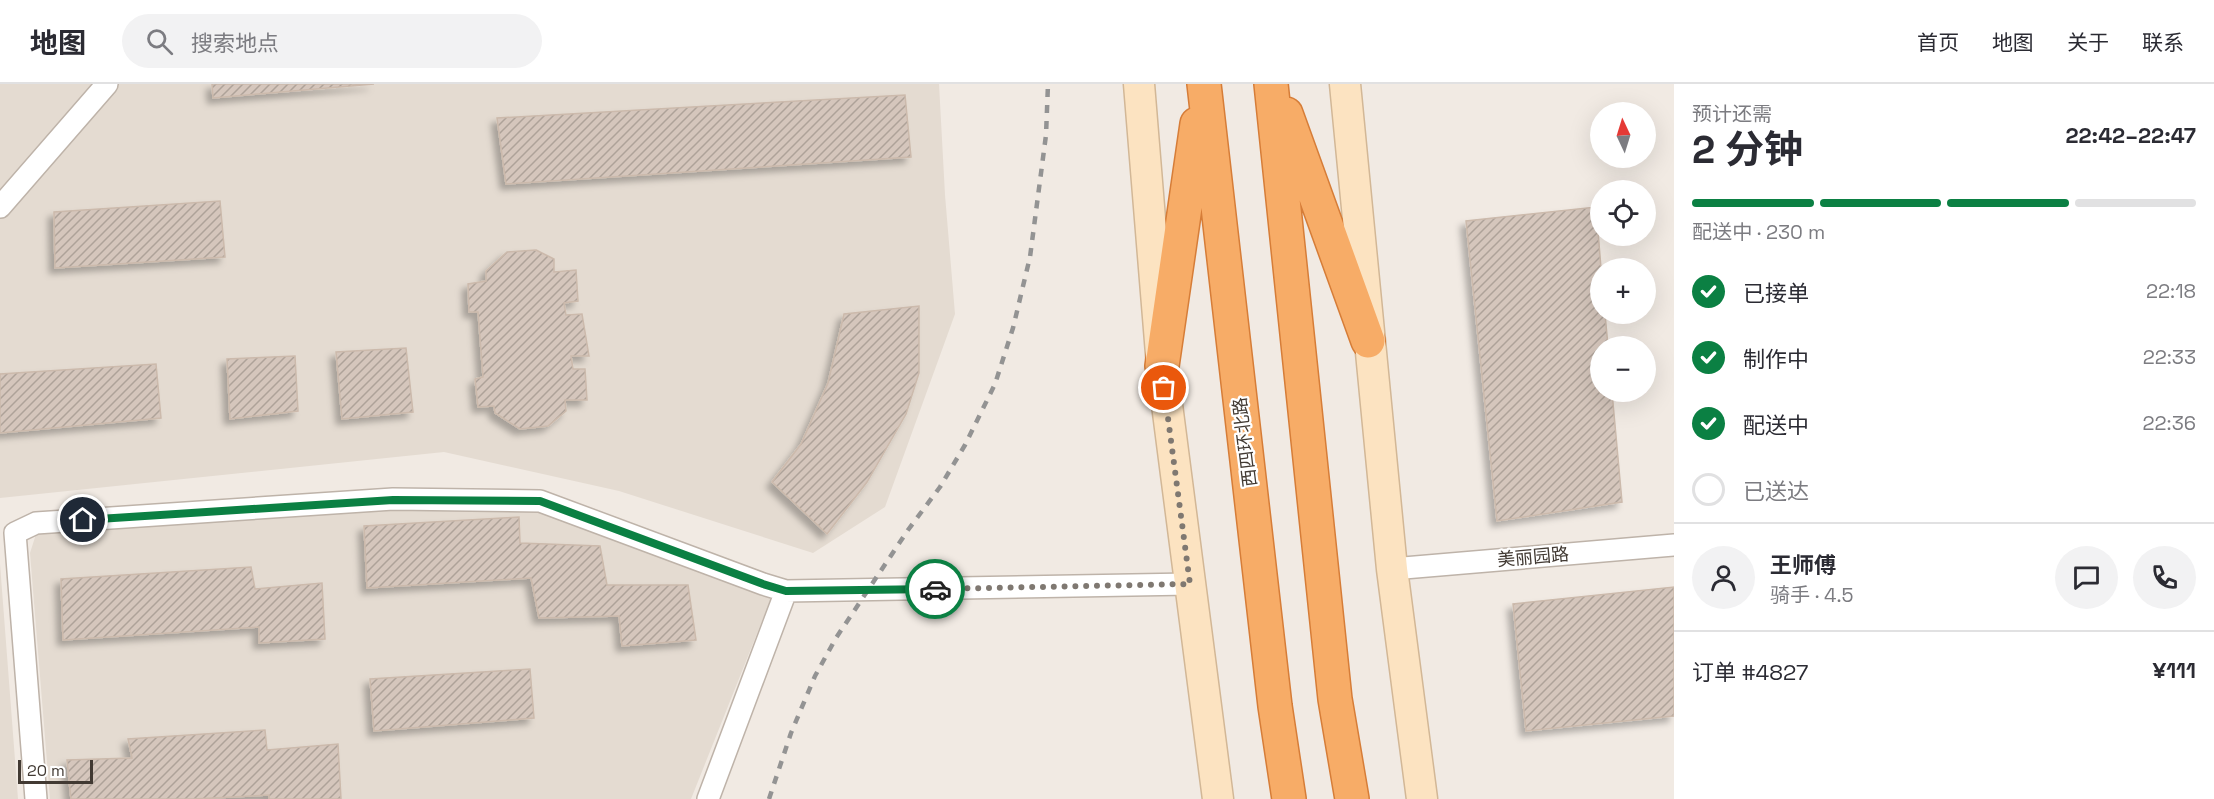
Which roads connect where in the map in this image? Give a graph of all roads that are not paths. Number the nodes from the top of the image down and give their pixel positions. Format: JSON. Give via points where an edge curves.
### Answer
{"nodes":[{"id":1,"x":107,"y":84,"type":"edge"},
{"id":2,"x":1139,"y":84,"type":"edge"},
{"id":3,"x":1203,"y":84,"type":"edge"},
{"id":4,"x":1273,"y":84,"type":"edge"},
{"id":5,"x":1345,"y":84,"type":"edge"},
{"id":6,"x":0,"y":207,"type":"edge"},
{"id":7,"x":1368,"y":341,"type":"junction"},
{"id":8,"x":1162,"y":366,"type":"junction"},
{"id":9,"x":1674,"y":545,"type":"edge"},
{"id":10,"x":1392,"y":568,"type":"junction"},
{"id":11,"x":1190,"y":584,"type":"junction"},
{"id":12,"x":786,"y":591,"type":"junction"},
{"id":13,"x":36,"y":799,"type":"edge"},
{"id":14,"x":708,"y":799,"type":"edge"},
{"id":15,"x":1218,"y":799,"type":"edge"},
{"id":16,"x":1289,"y":799,"type":"edge"},
{"id":17,"x":1352,"y":799,"type":"edge"},
{"id":18,"x":1422,"y":799,"type":"edge"}],
"edges":[{"from":1,"to":6,"type":"street"},
{"from":2,"to":8,"type":"street"},
{"from":3,"to":8,"type":"highway"},
{"from":3,"to":16,"type":"highway","name":"西四环北路"},
{"from":4,"to":7,"type":"highway"},
{"from":4,"to":17,"type":"highway","via":[[1335,699]]},
{"from":5,"to":7,"type":"street"},
{"from":7,"to":10,"type":"street"},
{"from":8,"to":11,"type":"street"},
{"from":9,"to":10,"type":"street","name":"美丽园路"},
{"from":10,"to":18,"type":"street"},
{"from":11,"to":12,"type":"street"},
{"from":11,"to":15,"type":"street"},
{"from":12,"to":13,"type":"street","via":[[540,501],[393,500],[36,523],[15,532]]},
{"from":12,"to":14,"type":"street"}]}
